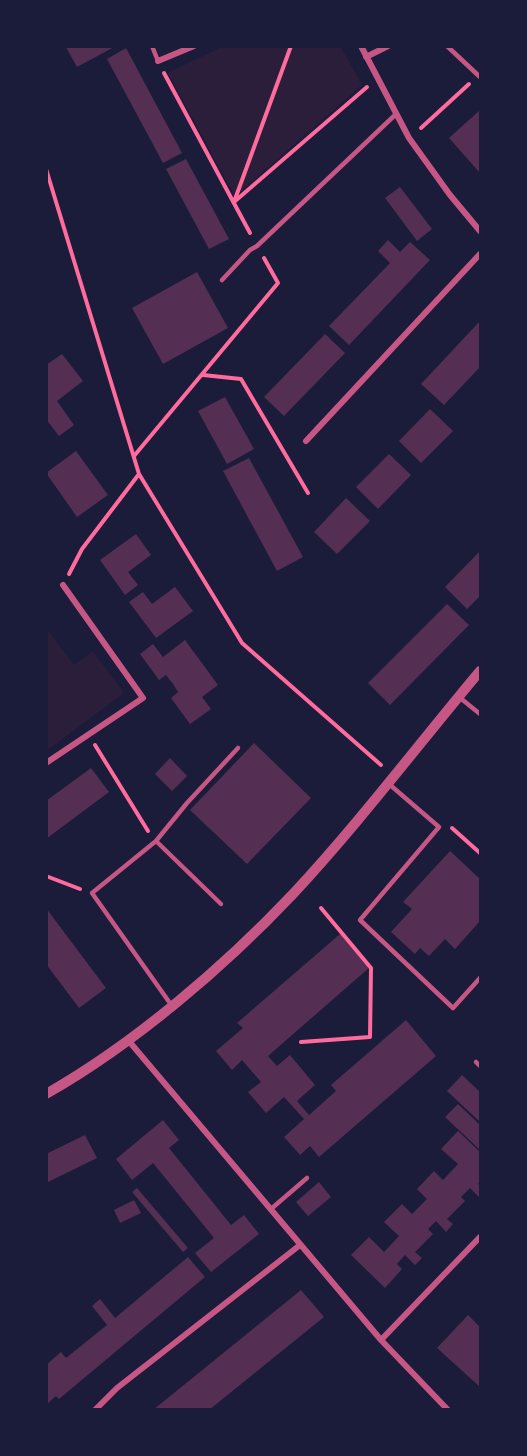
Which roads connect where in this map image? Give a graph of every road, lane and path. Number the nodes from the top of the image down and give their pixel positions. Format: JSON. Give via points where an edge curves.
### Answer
{"nodes":[{"id":1,"x":152,"y":46,"type":"edge"},
{"id":2,"x":194,"y":46,"type":"edge"},
{"id":3,"x":291,"y":46,"type":"edge"},
{"id":4,"x":361,"y":46,"type":"edge"},
{"id":5,"x":388,"y":46,"type":"edge"},
{"id":6,"x":447,"y":46,"type":"edge"},
{"id":7,"x":366,"y":57,"type":"junction"},
{"id":8,"x":158,"y":61,"type":"joint"},
{"id":9,"x":479,"y":76,"type":"edge"},
{"id":10,"x":377,"y":78,"type":"junction"},
{"id":11,"x":396,"y":115,"type":"junction"},
{"id":12,"x":410,"y":138,"type":"junction"},
{"id":13,"x":46,"y":169,"type":"edge"},
{"id":14,"x":480,"y":231,"type":"edge"},
{"id":15,"x":480,"y":254,"type":"edge"},
{"id":16,"x":222,"y":280,"type":"dead end"},
{"id":17,"x":202,"y":375,"type":"dead end"},
{"id":18,"x":306,"y":441,"type":"dead end"},
{"id":19,"x":139,"y":474,"type":"junction"},
{"id":20,"x":308,"y":493,"type":"dead end"},
{"id":21,"x":63,"y":585,"type":"joint"},
{"id":22,"x":480,"y":671,"type":"edge"},
{"id":23,"x":459,"y":697,"type":"junction"},
{"id":24,"x":480,"y":714,"type":"edge"},
{"id":25,"x":88,"y":735,"type":"junction"},
{"id":26,"x":238,"y":748,"type":"dead end"},
{"id":27,"x":46,"y":763,"type":"edge"},
{"id":28,"x":390,"y":779,"type":"junction"},
{"id":29,"x":446,"y":822,"type":"dead end"},
{"id":30,"x":155,"y":841,"type":"junction"},
{"id":31,"x":480,"y":853,"type":"edge"},
{"id":32,"x":46,"y":876,"type":"edge"},
{"id":33,"x":92,"y":893,"type":"junction"},
{"id":34,"x":221,"y":904,"type":"dead end"},
{"id":35,"x":321,"y":908,"type":"dead end"},
{"id":36,"x":480,"y":978,"type":"edge"},
{"id":37,"x":172,"y":1006,"type":"junction"},
{"id":38,"x":128,"y":1040,"type":"junction"},
{"id":39,"x":301,"y":1042,"type":"dead end"},
{"id":40,"x":46,"y":1094,"type":"edge"},
{"id":41,"x":307,"y":1178,"type":"dead end"},
{"id":42,"x":271,"y":1209,"type":"junction"},
{"id":43,"x":480,"y":1237,"type":"edge"},
{"id":44,"x":300,"y":1245,"type":"junction"},
{"id":45,"x":381,"y":1340,"type":"junction"},
{"id":46,"x":95,"y":1410,"type":"edge"},
{"id":47,"x":448,"y":1410,"type":"edge"}],
"edges":[{"from":1,"to":8,"type":"lane"},
{"from":2,"to":8,"type":"street"},
{"from":3,"to":10,"type":"path","via":[[234,202]]},
{"from":4,"to":7,"type":"street"},
{"from":5,"to":7,"type":"street"},
{"from":6,"to":9,"type":"lane"},
{"from":7,"to":10,"type":"street"},
{"from":9,"to":12,"type":"path"},
{"from":10,"to":11,"type":"street"},
{"from":11,"to":12,"type":"street"},
{"from":11,"to":16,"type":"lane"},
{"from":12,"to":14,"type":"street"},
{"from":13,"to":19,"type":"path"},
{"from":15,"to":18,"type":"street"},
{"from":17,"to":20,"type":"path","via":[[241,379]]},
{"from":19,"to":21,"type":"path","via":[[82,549]]},
{"from":19,"to":28,"type":"path","via":[[242,643]]},
{"from":21,"to":25,"type":"street","via":[[143,698]]},
{"from":22,"to":23,"type":"street"},
{"from":23,"to":24,"type":"lane"},
{"from":23,"to":28,"type":"street"},
{"from":25,"to":27,"type":"street"},
{"from":25,"to":30,"type":"path"},
{"from":26,"to":30,"type":"lane"},
{"from":28,"to":36,"type":"lane","via":[[439,827],[360,920],[453,1008]]},
{"from":28,"to":37,"type":"street","via":[[292,894]]},
{"from":29,"to":31,"type":"path"},
{"from":30,"to":33,"type":"lane"},
{"from":30,"to":34,"type":"lane"},
{"from":32,"to":33,"type":"path"},
{"from":33,"to":37,"type":"lane"},
{"from":35,"to":39,"type":"path","via":[[371,968],[370,1037]]},
{"from":37,"to":38,"type":"street"},
{"from":38,"to":40,"type":"street"},
{"from":38,"to":42,"type":"street"},
{"from":41,"to":42,"type":"lane"},
{"from":42,"to":44,"type":"street"},
{"from":43,"to":45,"type":"street"},
{"from":44,"to":45,"type":"street"},
{"from":44,"to":46,"type":"street","via":[[117,1388]]},
{"from":45,"to":47,"type":"street"}]}
